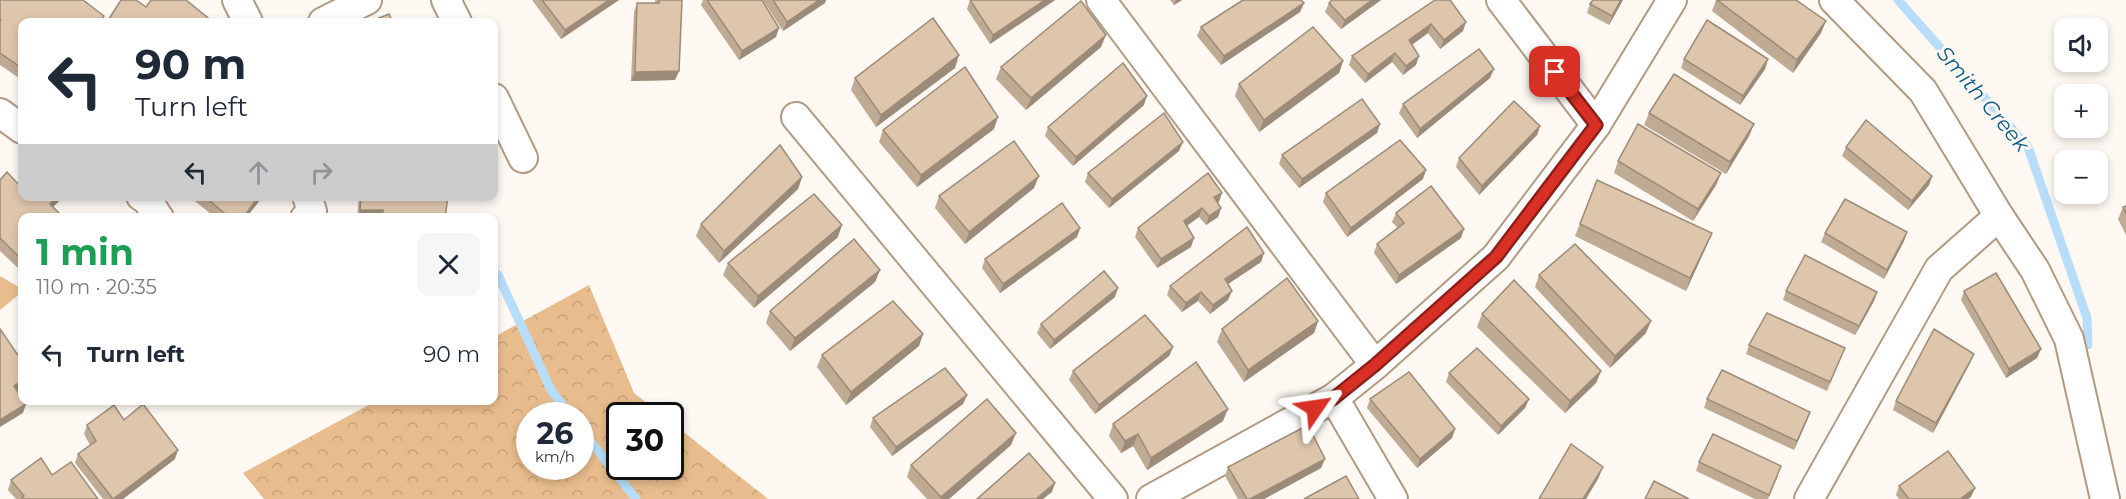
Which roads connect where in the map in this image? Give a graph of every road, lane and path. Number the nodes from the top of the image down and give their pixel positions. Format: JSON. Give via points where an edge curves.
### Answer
{"nodes":[{"id":1,"x":237,"y":0,"type":"edge"},
{"id":2,"x":367,"y":0,"type":"edge"},
{"id":3,"x":446,"y":0,"type":"edge"},
{"id":4,"x":1101,"y":0,"type":"edge"},
{"id":5,"x":1501,"y":0,"type":"edge"},
{"id":6,"x":1672,"y":0,"type":"edge"},
{"id":7,"x":1834,"y":0,"type":"edge"},
{"id":8,"x":246,"y":18,"type":"edge"},
{"id":9,"x":331,"y":18,"type":"edge"},
{"id":10,"x":454,"y":18,"type":"edge"},
{"id":11,"x":498,"y":106,"type":"edge"},
{"id":12,"x":0,"y":114,"type":"edge"},
{"id":13,"x":796,"y":117,"type":"dead end"},
{"id":14,"x":1596,"y":125,"type":"junction"},
{"id":15,"x":18,"y":126,"type":"edge"},
{"id":16,"x":523,"y":158,"type":"dead end"},
{"id":17,"x":1999,"y":216,"type":"junction"},
{"id":18,"x":1375,"y":365,"type":"junction"},
{"id":19,"x":1334,"y":398,"type":"junction"},
{"id":20,"x":1160,"y":497,"type":"edge"},
{"id":21,"x":1113,"y":499,"type":"edge"},
{"id":22,"x":1393,"y":499,"type":"edge"},
{"id":23,"x":1809,"y":499,"type":"edge"},
{"id":24,"x":2105,"y":499,"type":"edge"}],
"edges":[{"from":1,"to":8,"type":"street"},
{"from":2,"to":9,"type":"street"},
{"from":3,"to":10,"type":"street"},
{"from":4,"to":18,"type":"street"},
{"from":5,"to":14,"type":"street"},
{"from":6,"to":14,"type":"street"},
{"from":7,"to":17,"type":"street","via":[[1923,91]]},
{"from":11,"to":16,"type":"street"},
{"from":12,"to":15,"type":"street"},
{"from":13,"to":21,"type":"street"},
{"from":14,"to":18,"type":"street","via":[[1496,257]]},
{"from":17,"to":23,"type":"street","via":[[1939,269]]},
{"from":17,"to":24,"type":"street","via":[[2035,270],[2069,339]]},
{"from":18,"to":19,"type":"street"},
{"from":19,"to":20,"type":"street"},
{"from":19,"to":22,"type":"street"}]}
